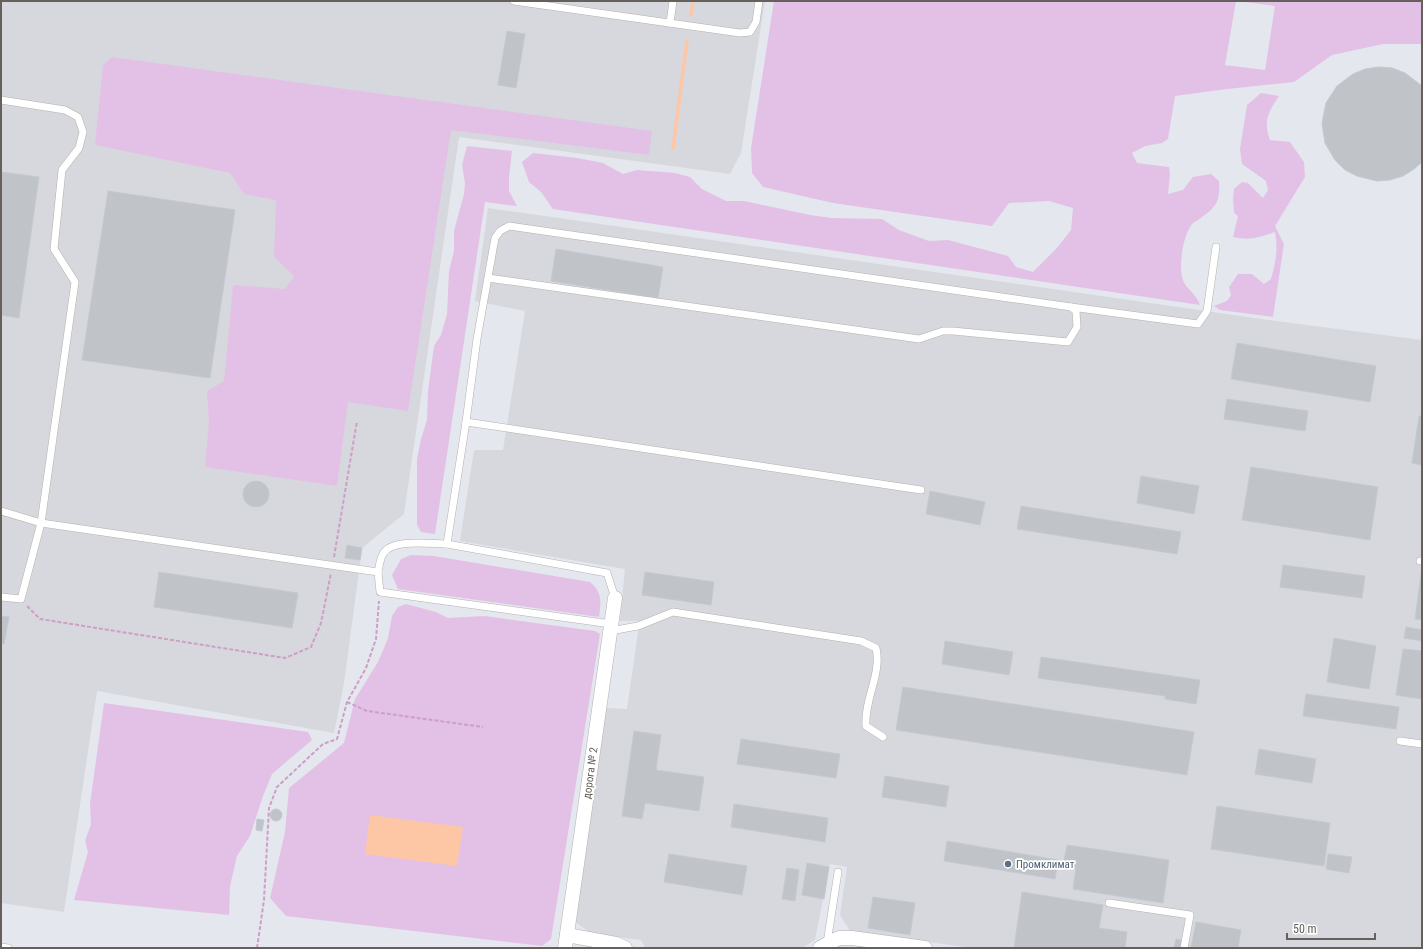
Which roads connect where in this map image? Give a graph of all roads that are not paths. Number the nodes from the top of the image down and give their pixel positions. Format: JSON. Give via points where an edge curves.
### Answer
{"nodes":[{"id":1,"x":514,"y":1,"type":"edge"},
{"id":2,"x":673,"y":1,"type":"edge"},
{"id":3,"x":759,"y":1,"type":"edge"},
{"id":4,"x":670,"y":23,"type":"junction"},
{"id":5,"x":1,"y":100,"type":"edge"},
{"id":6,"x":1216,"y":247,"type":"dead end"},
{"id":7,"x":488,"y":278,"type":"junction"},
{"id":8,"x":1070,"y":307,"type":"junction"},
{"id":9,"x":466,"y":422,"type":"junction"},
{"id":10,"x":921,"y":490,"type":"dead end"},
{"id":11,"x":1,"y":511,"type":"edge"},
{"id":12,"x":41,"y":523,"type":"junction"},
{"id":13,"x":446,"y":544,"type":"junction"},
{"id":14,"x":378,"y":572,"type":"junction"},
{"id":15,"x":1,"y":597,"type":"edge"},
{"id":16,"x":615,"y":598,"type":"joint"},
{"id":17,"x":610,"y":628,"type":"junction"},
{"id":18,"x":883,"y":737,"type":"dead end"},
{"id":19,"x":1400,"y":741,"type":"dead end"},
{"id":20,"x":1422,"y":744,"type":"edge"},
{"id":21,"x":838,"y":872,"type":"dead end"},
{"id":22,"x":1109,"y":903,"type":"dead end"},
{"id":23,"x":566,"y":942,"type":"edge"},
{"id":24,"x":823,"y":946,"type":"edge"},
{"id":25,"x":1,"y":947,"type":"edge"},
{"id":26,"x":8,"y":948,"type":"edge"},
{"id":27,"x":625,"y":948,"type":"edge"},
{"id":28,"x":925,"y":948,"type":"edge"},
{"id":29,"x":1184,"y":948,"type":"edge"}],
"edges":[{"from":1,"to":4,"type":"lane"},
{"from":2,"to":4,"type":"lane"},
{"from":3,"to":4,"type":"lane","via":[[756,22],[750,32],[740,33]]},
{"from":5,"to":12,"type":"lane","via":[[64,110],[78,117],[83,132],[79,148],[62,170],[54,249],[75,282]]},
{"from":6,"to":8,"type":"lane","via":[[1207,311],[1198,324]]},
{"from":7,"to":8,"type":"lane","via":[[495,238],[500,231],[509,226]]},
{"from":7,"to":8,"type":"lane","via":[[919,339],[943,331],[953,331],[1068,342],[1077,327],[1076,311]]},
{"from":7,"to":9,"type":"lane"},
{"from":9,"to":10,"type":"lane"},
{"from":9,"to":13,"type":"lane"},
{"from":11,"to":12,"type":"lane"},
{"from":12,"to":14,"type":"lane"},
{"from":12,"to":15,"type":"lane","via":[[21,599]]},
{"from":13,"to":14,"type":"lane","via":[[406,543],[392,546],[383,553]]},
{"from":13,"to":16,"type":"lane","via":[[607,574]]},
{"from":14,"to":17,"type":"lane","via":[[380,592]]},
{"from":16,"to":17,"type":"street","name":"дорога № 2"},
{"from":17,"to":18,"type":"lane","via":[[638,626],[673,612],[861,641],[876,648],[878,659],[865,714],[866,726]]},
{"from":17,"to":23,"type":"street","name":"дорога № 2"},
{"from":19,"to":20,"type":"lane"},
{"from":21,"to":24,"type":"lane"},
{"from":22,"to":29,"type":"lane","via":[[1190,915]]},
{"from":23,"to":27,"type":"street","via":[[616,944]]},
{"from":24,"to":28,"type":"street","via":[[839,938],[852,938]]},
{"from":25,"to":26,"type":"lane"}]}
